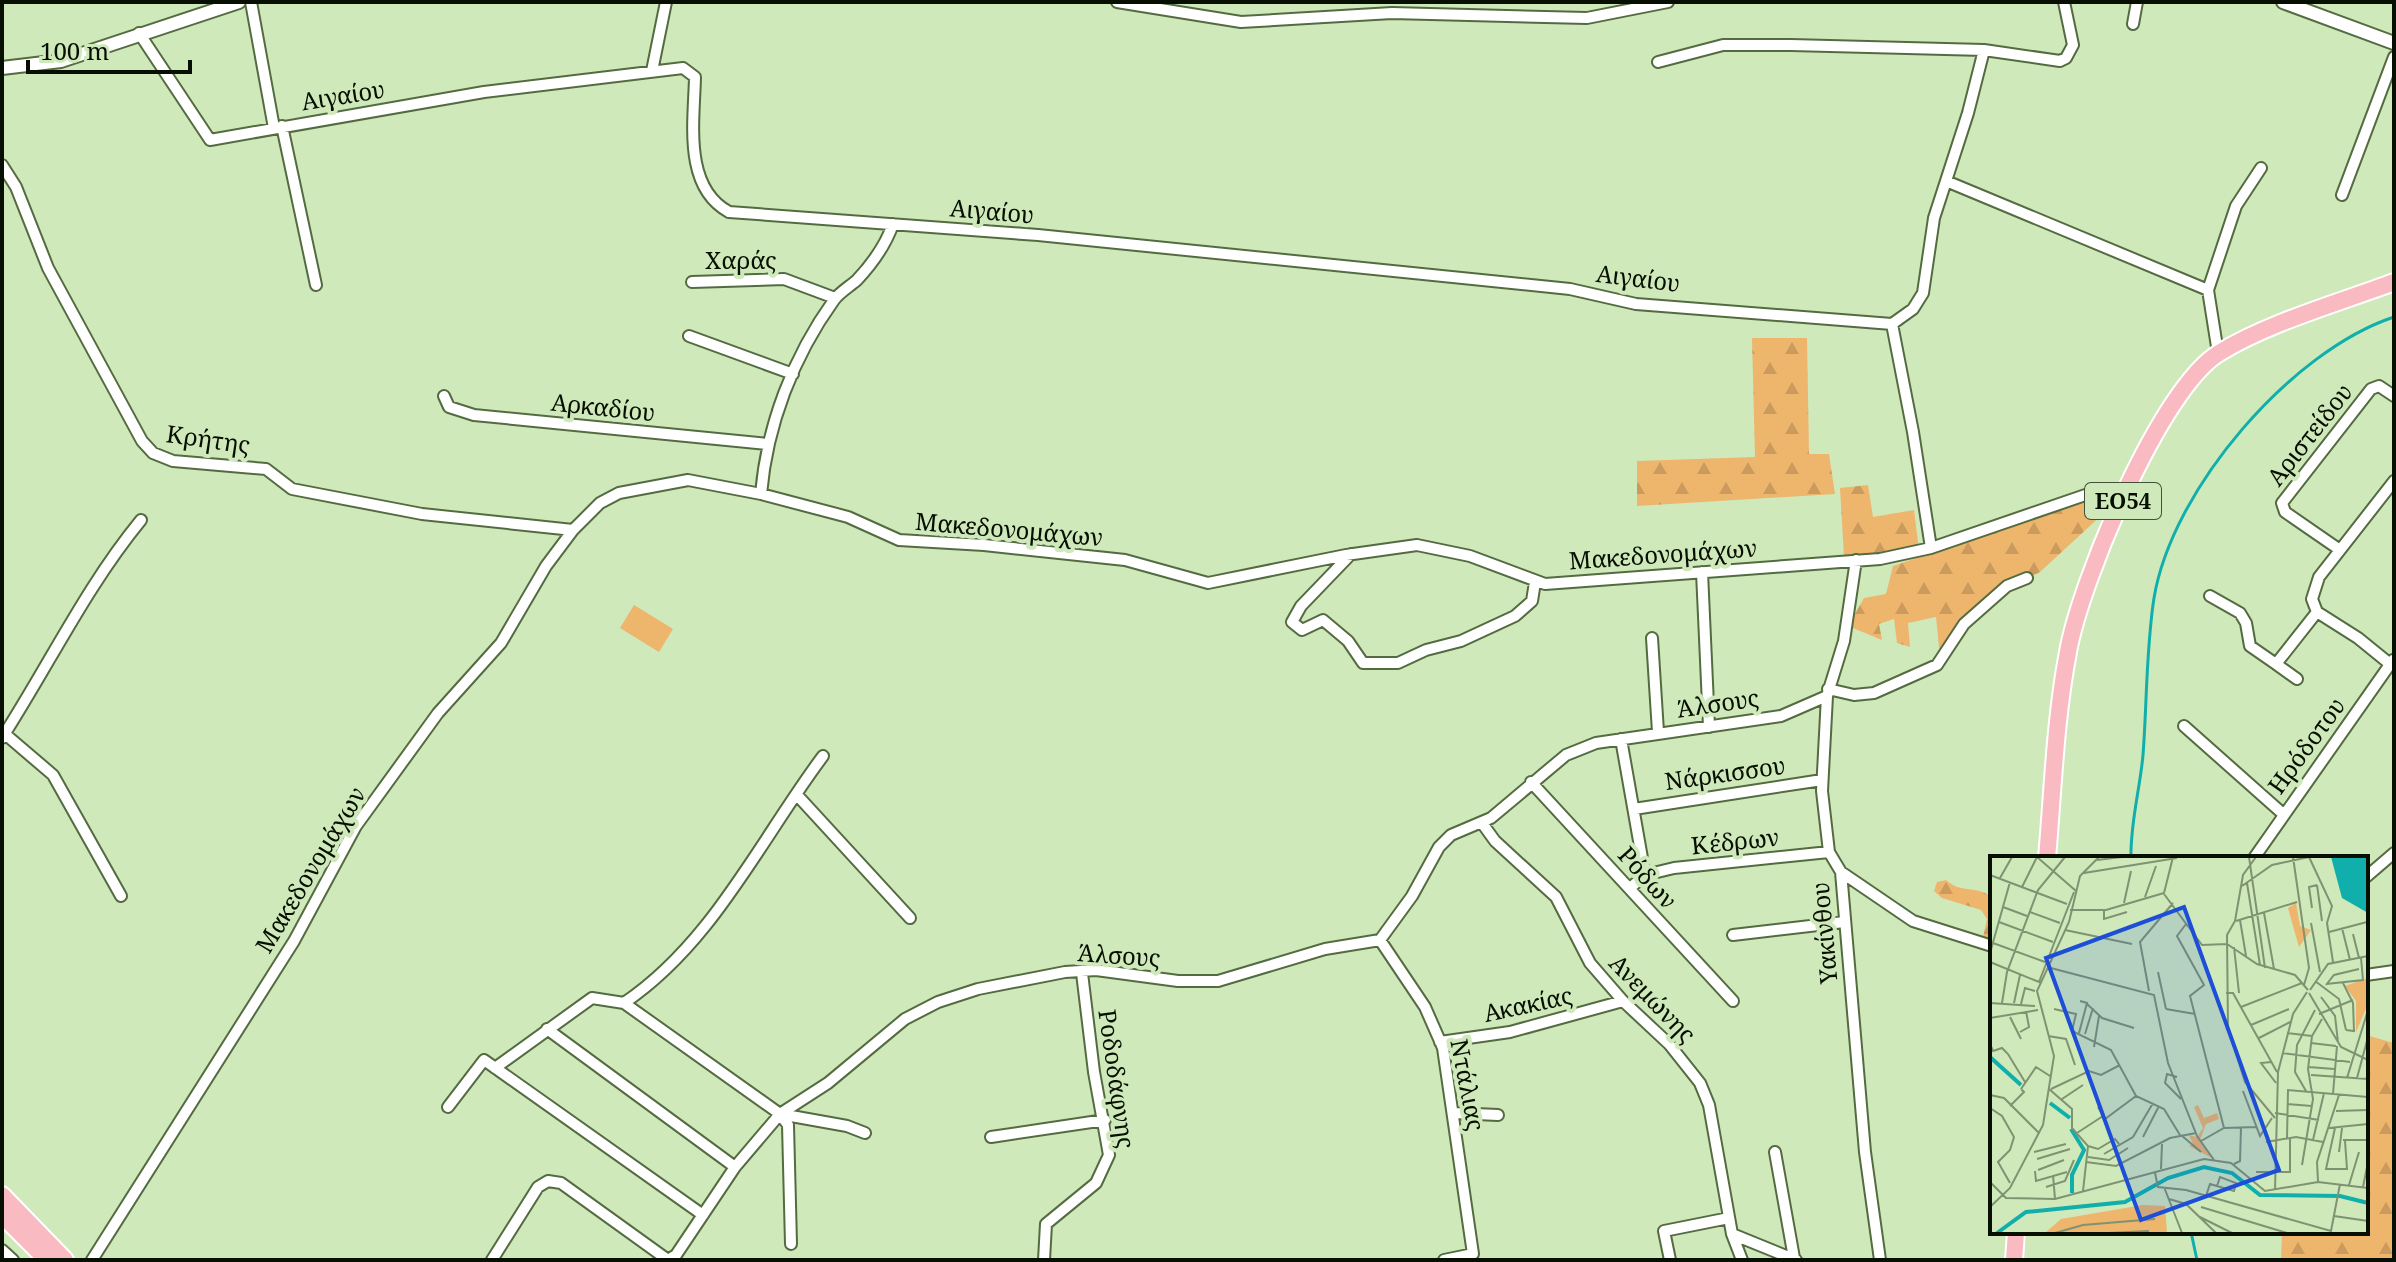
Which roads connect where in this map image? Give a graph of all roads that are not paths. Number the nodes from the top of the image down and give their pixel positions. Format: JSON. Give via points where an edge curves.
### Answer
{"nodes":[{"id":1,"x":239,"y":2,"type":"edge"},
{"id":2,"x":251,"y":2,"type":"edge"},
{"id":3,"x":666,"y":2,"type":"edge"},
{"id":4,"x":1117,"y":2,"type":"edge"},
{"id":5,"x":1668,"y":2,"type":"edge"},
{"id":6,"x":2064,"y":2,"type":"edge"},
{"id":7,"x":2137,"y":2,"type":"edge"},
{"id":8,"x":2287,"y":3,"type":"edge"},
{"id":9,"x":2133,"y":24,"type":"dead end"},
{"id":10,"x":139,"y":33,"type":"junction"},
{"id":11,"x":2394,"y":43,"type":"edge"},
{"id":12,"x":1984,"y":50,"type":"junction"},
{"id":13,"x":2394,"y":57,"type":"edge"},
{"id":14,"x":1658,"y":62,"type":"dead end"},
{"id":15,"x":2,"y":68,"type":"edge"},
{"id":16,"x":652,"y":71,"type":"junction"},
{"id":17,"x":278,"y":127,"type":"junction"},
{"id":18,"x":2,"y":165,"type":"edge"},
{"id":19,"x":2261,"y":168,"type":"dead end"},
{"id":20,"x":1946,"y":181,"type":"junction"},
{"id":21,"x":2342,"y":195,"type":"dead end"},
{"id":22,"x":893,"y":224,"type":"junction"},
{"id":23,"x":692,"y":282,"type":"dead end"},
{"id":24,"x":2394,"y":282,"type":"edge"},
{"id":25,"x":316,"y":285,"type":"dead end"},
{"id":26,"x":2208,"y":290,"type":"junction"},
{"id":27,"x":835,"y":298,"type":"junction"},
{"id":28,"x":1892,"y":324,"type":"junction"},
{"id":29,"x":689,"y":336,"type":"dead end"},
{"id":30,"x":2218,"y":353,"type":"junction"},
{"id":31,"x":793,"y":374,"type":"junction"},
{"id":32,"x":444,"y":396,"type":"dead end"},
{"id":33,"x":2394,"y":396,"type":"edge"},
{"id":34,"x":768,"y":444,"type":"junction"},
{"id":35,"x":2394,"y":481,"type":"edge"},
{"id":36,"x":761,"y":494,"type":"junction"},
{"id":37,"x":2124,"y":500,"type":"junction"},
{"id":38,"x":141,"y":520,"type":"dead end"},
{"id":39,"x":573,"y":530,"type":"junction"},
{"id":40,"x":1931,"y":548,"type":"junction"},
{"id":41,"x":2340,"y":550,"type":"junction"},
{"id":42,"x":1351,"y":554,"type":"junction"},
{"id":43,"x":1856,"y":560,"type":"junction"},
{"id":44,"x":1702,"y":572,"type":"junction"},
{"id":45,"x":2027,"y":578,"type":"dead end"},
{"id":46,"x":1535,"y":582,"type":"junction"},
{"id":47,"x":2210,"y":596,"type":"dead end"},
{"id":48,"x":2317,"y":612,"type":"junction"},
{"id":49,"x":1652,"y":638,"type":"dead end"},
{"id":50,"x":2392,"y":662,"type":"edge"},
{"id":51,"x":2276,"y":664,"type":"junction"},
{"id":52,"x":2297,"y":679,"type":"dead end"},
{"id":53,"x":1828,"y":693,"type":"junction"},
{"id":54,"x":2184,"y":726,"type":"dead end"},
{"id":55,"x":1709,"y":727,"type":"junction"},
{"id":56,"x":1658,"y":732,"type":"junction"},
{"id":57,"x":3,"y":736,"type":"edge"},
{"id":58,"x":1621,"y":739,"type":"junction"},
{"id":59,"x":823,"y":756,"type":"dead end"},
{"id":60,"x":1822,"y":780,"type":"junction"},
{"id":61,"x":1531,"y":782,"type":"junction"},
{"id":62,"x":797,"y":795,"type":"junction"},
{"id":63,"x":1634,"y":809,"type":"junction"},
{"id":64,"x":2282,"y":813,"type":"junction"},
{"id":65,"x":1482,"y":823,"type":"junction"},
{"id":66,"x":1829,"y":852,"type":"junction"},
{"id":67,"x":2394,"y":853,"type":"edge"},
{"id":68,"x":2047,"y":856,"type":"edge"},
{"id":69,"x":2255,"y":856,"type":"edge"},
{"id":70,"x":1841,"y":872,"type":"junction"},
{"id":71,"x":1645,"y":875,"type":"junction"},
{"id":72,"x":2368,"y":875,"type":"edge"},
{"id":73,"x":1630,"y":888,"type":"junction"},
{"id":74,"x":121,"y":896,"type":"dead end"},
{"id":75,"x":910,"y":918,"type":"dead end"},
{"id":76,"x":1844,"y":922,"type":"junction"},
{"id":77,"x":1733,"y":935,"type":"dead end"},
{"id":78,"x":1380,"y":940,"type":"junction"},
{"id":79,"x":1990,"y":945,"type":"edge"},
{"id":80,"x":1082,"y":973,"type":"junction"},
{"id":81,"x":2393,"y":973,"type":"edge"},
{"id":82,"x":2368,"y":975,"type":"edge"},
{"id":83,"x":1623,"y":1001,"type":"junction"},
{"id":84,"x":1733,"y":1001,"type":"dead end"},
{"id":85,"x":624,"y":1003,"type":"junction"},
{"id":86,"x":547,"y":1029,"type":"junction"},
{"id":87,"x":1440,"y":1042,"type":"junction"},
{"id":88,"x":495,"y":1068,"type":"junction"},
{"id":89,"x":448,"y":1107,"type":"dead end"},
{"id":90,"x":1454,"y":1113,"type":"junction"},
{"id":91,"x":780,"y":1114,"type":"junction"},
{"id":92,"x":1498,"y":1115,"type":"dead end"},
{"id":93,"x":1105,"y":1120,"type":"junction"},
{"id":94,"x":865,"y":1133,"type":"dead end"},
{"id":95,"x":991,"y":1137,"type":"dead end"},
{"id":96,"x":1775,"y":1152,"type":"dead end"},
{"id":97,"x":735,"y":1167,"type":"junction"},
{"id":98,"x":2,"y":1195,"type":"edge"},
{"id":99,"x":2,"y":1215,"type":"edge"},
{"id":100,"x":703,"y":1215,"type":"junction"},
{"id":101,"x":1729,"y":1218,"type":"junction"},
{"id":102,"x":1732,"y":1234,"type":"junction"},
{"id":103,"x":2016,"y":1234,"type":"edge"},
{"id":104,"x":791,"y":1244,"type":"dead end"},
{"id":105,"x":2,"y":1250,"type":"edge"},
{"id":106,"x":1795,"y":1259,"type":"edge"},
{"id":107,"x":13,"y":1260,"type":"edge"},
{"id":108,"x":47,"y":1260,"type":"edge"},
{"id":109,"x":65,"y":1260,"type":"edge"},
{"id":110,"x":92,"y":1260,"type":"edge"},
{"id":111,"x":492,"y":1260,"type":"edge"},
{"id":112,"x":1044,"y":1260,"type":"edge"},
{"id":113,"x":1444,"y":1260,"type":"edge"},
{"id":114,"x":1670,"y":1260,"type":"edge"},
{"id":115,"x":1742,"y":1260,"type":"edge"},
{"id":116,"x":1880,"y":1260,"type":"edge"},
{"id":117,"x":2014,"y":1260,"type":"edge"}],
"edges":[{"from":1,"to":10,"type":"street"},
{"from":2,"to":17,"type":"street"},
{"from":3,"to":16,"type":"street"},
{"from":4,"to":5,"type":"street","via":[[1241,22],[1392,13],[1587,18]]},
{"from":6,"to":12,"type":"street","via":[[2073,34],[2066,58]]},
{"from":7,"to":9,"type":"street"},
{"from":8,"to":11,"type":"street"},
{"from":10,"to":15,"type":"street","via":[[61,61]]},
{"from":10,"to":17,"type":"street","name":"Αιγαίου","via":[[210,140]]},
{"from":12,"to":14,"type":"street","via":[[1723,45]]},
{"from":12,"to":20,"type":"street"},
{"from":13,"to":21,"type":"street"},
{"from":16,"to":17,"type":"street","name":"Αιγαίου","via":[[484,92]]},
{"from":16,"to":22,"type":"street","name":"Αιγαίου","via":[[683,68],[695,77],[693,145],[704,192],[715,204],[729,212]]},
{"from":17,"to":25,"type":"street"},
{"from":18,"to":39,"type":"street","name":"Κρήτης","via":[[48,268],[153,453],[173,461],[255,466],[292,489],[422,514]]},
{"from":19,"to":26,"type":"street","via":[[2236,206]]},
{"from":20,"to":26,"type":"street"},
{"from":20,"to":28,"type":"street","via":[[1934,218],[1923,293],[1913,309]]},
{"from":22,"to":27,"type":"street","via":[[866,269]]},
{"from":22,"to":28,"type":"street","name":"Αιγαίου","via":[[1570,289],[1636,304]]},
{"from":23,"to":27,"type":"street","name":"Χαράς","via":[[784,279]]},
{"from":24,"to":30,"type":"main road","number":"ΕΟ54"},
{"from":26,"to":30,"type":"street"},
{"from":27,"to":31,"type":"street"},
{"from":28,"to":40,"type":"street"},
{"from":29,"to":31,"type":"street"},
{"from":30,"to":37,"type":"main road","number":"ΕΟ54","via":[[2177,395]]},
{"from":31,"to":34,"type":"street"},
{"from":32,"to":34,"type":"street","name":"Αρκαδίου","via":[[449,407],[474,415]]},
{"from":33,"to":41,"type":"street","name":"Αριστείδου","via":[[2379,386],[2371,389],[2282,503],[2285,512]]},
{"from":34,"to":36,"type":"street"},
{"from":35,"to":41,"type":"street"},
{"from":36,"to":39,"type":"street","name":"Μακεδονομάχων","via":[[688,480],[653,485],[600,503]]},
{"from":36,"to":42,"type":"street","name":"Μακεδονομάχων","via":[[848,517],[899,540],[1125,560],[1196,583],[1264,575]]},
{"from":37,"to":40,"type":"street","name":"Μακεδονομάχων","via":[[2094,492]]},
{"from":37,"to":68,"type":"main road","number":"ΕΟ54","via":[[2082,598],[2068,650]]},
{"from":38,"to":57,"type":"street","via":[[47,658]]},
{"from":39,"to":110,"type":"street","name":"Μακεδονομάχων","via":[[501,643],[438,713],[356,826],[294,941]]},
{"from":40,"to":43,"type":"street","name":"Μακεδονομάχων"},
{"from":41,"to":48,"type":"street","via":[[2313,587]]},
{"from":42,"to":46,"type":"street","name":"Μακεδονομάχων","via":[[1438,547]]},
{"from":42,"to":46,"type":"street","via":[[1292,622],[1302,630],[1323,620],[1363,663],[1398,663],[1515,616],[1532,601]]},
{"from":43,"to":44,"type":"street","name":"Μακεδονομάχων"},
{"from":43,"to":53,"type":"street","name":"Υακίνθου","via":[[1844,641]]},
{"from":44,"to":46,"type":"street","name":"Μακεδονομάχων"},
{"from":44,"to":55,"type":"street"},
{"from":45,"to":53,"type":"street","via":[[2007,586],[1964,624],[1937,665],[1874,693]]},
{"from":47,"to":51,"type":"street","via":[[2240,613],[2250,646]]},
{"from":48,"to":50,"type":"street"},
{"from":48,"to":51,"type":"street"},
{"from":49,"to":56,"type":"street"},
{"from":50,"to":64,"type":"street","name":"Ηρόδοτου"},
{"from":51,"to":52,"type":"street"},
{"from":53,"to":55,"type":"street","name":"Άλσους","via":[[1781,716]]},
{"from":53,"to":60,"type":"street","name":"Υακίνθου"},
{"from":54,"to":64,"type":"street"},
{"from":55,"to":56,"type":"street","name":"Άλσους"},
{"from":56,"to":58,"type":"street","name":"Άλσους"},
{"from":57,"to":74,"type":"street","via":[[53,775]]},
{"from":58,"to":61,"type":"street","name":"Άλσους","via":[[1583,746]]},
{"from":58,"to":63,"type":"street"},
{"from":59,"to":62,"type":"street"},
{"from":60,"to":63,"type":"street","name":"Νάρκισσου"},
{"from":60,"to":66,"type":"street","name":"Υακίνθου"},
{"from":61,"to":65,"type":"street","name":"Άλσους"},
{"from":61,"to":73,"type":"street","name":"Ρόδων"},
{"from":62,"to":75,"type":"street"},
{"from":62,"to":85,"type":"street","via":[[686,949],[656,982]]},
{"from":63,"to":71,"type":"street"},
{"from":64,"to":69,"type":"street","name":"Ηρόδοτου"},
{"from":65,"to":78,"type":"street","name":"Άλσους","via":[[1451,835],[1439,847]]},
{"from":65,"to":83,"type":"street","name":"Ανεμώνης","via":[[1556,897],[1590,963]]},
{"from":66,"to":70,"type":"street","name":"Υακίνθου"},
{"from":66,"to":71,"type":"street","name":"Κέδρων"},
{"from":67,"to":72,"type":"street"},
{"from":70,"to":76,"type":"street","name":"Υακίνθου"},
{"from":70,"to":79,"type":"street","via":[[1913,921]]},
{"from":71,"to":73,"type":"street"},
{"from":73,"to":84,"type":"street","name":"Ρόδων"},
{"from":76,"to":77,"type":"street"},
{"from":76,"to":116,"type":"street","name":"Υακίνθου"},
{"from":78,"to":80,"type":"street","name":"Άλσους","via":[[1325,949],[1218,981]]},
{"from":78,"to":87,"type":"street","name":"Ντάλιας","via":[[1425,1007]]},
{"from":80,"to":91,"type":"street","name":"Άλσους","via":[[1036,977],[938,1002],[905,1019],[828,1083]]},
{"from":80,"to":93,"type":"street","name":"Ροδοδάφνης"},
{"from":81,"to":82,"type":"street"},
{"from":83,"to":87,"type":"street","name":"Ακακίας","via":[[1510,1032]]},
{"from":83,"to":101,"type":"street","name":"Ανεμώνης","via":[[1669,1044],[1705,1093]]},
{"from":85,"to":86,"type":"street","via":[[592,998]]},
{"from":85,"to":91,"type":"street"},
{"from":86,"to":88,"type":"street"},
{"from":86,"to":97,"type":"street"},
{"from":87,"to":90,"type":"street","name":"Ντάλιας"},
{"from":88,"to":89,"type":"street","via":[[484,1060]]},
{"from":88,"to":100,"type":"street"},
{"from":90,"to":92,"type":"street"},
{"from":90,"to":113,"type":"street","name":"Ντάλιας","via":[[1473,1254]]},
{"from":91,"to":94,"type":"street"},
{"from":91,"to":97,"type":"street","name":"Άλσους"},
{"from":91,"to":104,"type":"street","via":[[789,1136]]},
{"from":93,"to":95,"type":"street"},
{"from":93,"to":112,"type":"street","name":"Ροδοδάφνης","via":[[1108,1163],[1096,1183],[1046,1224]]},
{"from":96,"to":106,"type":"street"},
{"from":97,"to":100,"type":"street","name":"Άλσους"},
{"from":98,"to":109,"type":"main road"},
{"from":99,"to":108,"type":"main road"},
{"from":100,"to":111,"type":"street","name":"Άλσους","via":[[668,1260],[561,1183],[548,1181],[538,1187]]},
{"from":101,"to":102,"type":"street","name":"Ανεμώνης"},
{"from":101,"to":114,"type":"street","via":[[1664,1231]]},
{"from":102,"to":106,"type":"street"},
{"from":102,"to":115,"type":"street","name":"Ανεμώνης"},
{"from":103,"to":117,"type":"main road"},
{"from":105,"to":107,"type":"street"}]}
